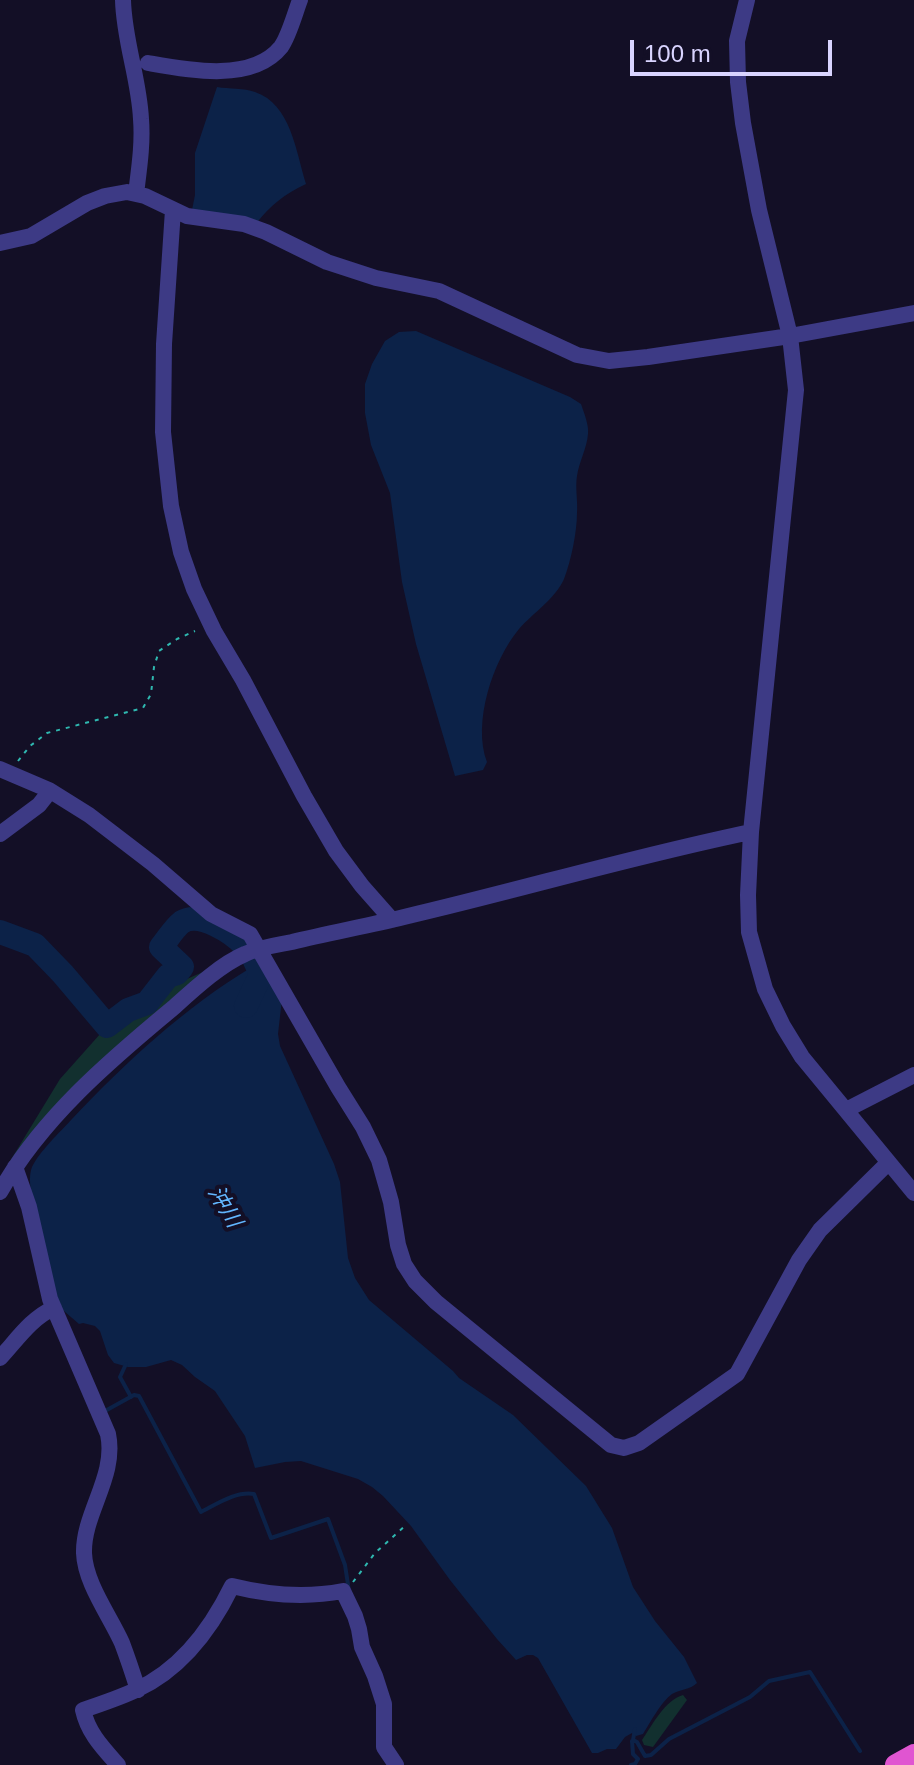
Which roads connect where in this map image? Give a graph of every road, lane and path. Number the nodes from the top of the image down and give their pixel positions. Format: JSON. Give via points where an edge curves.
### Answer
{"nodes":[{"id":1,"x":123,"y":0,"type":"edge"},
{"id":2,"x":300,"y":0,"type":"edge"},
{"id":3,"x":747,"y":0,"type":"edge"},
{"id":4,"x":148,"y":63,"type":"dead end"},
{"id":5,"x":136,"y":194,"type":"junction"},
{"id":6,"x":173,"y":210,"type":"junction"},
{"id":7,"x":0,"y":243,"type":"edge"},
{"id":8,"x":914,"y":313,"type":"edge"},
{"id":9,"x":790,"y":336,"type":"junction"},
{"id":10,"x":211,"y":624,"type":"junction"},
{"id":11,"x":5,"y":771,"type":"edge"},
{"id":12,"x":50,"y":791,"type":"junction"},
{"id":13,"x":751,"y":832,"type":"junction"},
{"id":14,"x":0,"y":834,"type":"edge"},
{"id":15,"x":392,"y":920,"type":"junction"},
{"id":16,"x":260,"y":949,"type":"junction"},
{"id":17,"x":914,"y":1075,"type":"edge"},
{"id":18,"x":846,"y":1110,"type":"junction"},
{"id":19,"x":888,"y":1163,"type":"junction"},
{"id":20,"x":15,"y":1167,"type":"junction"},
{"id":21,"x":0,"y":1192,"type":"edge"},
{"id":22,"x":914,"y":1193,"type":"edge"},
{"id":23,"x":54,"y":1308,"type":"junction"},
{"id":24,"x":0,"y":1358,"type":"edge"},
{"id":25,"x":406,"y":1525,"type":"dead end"},
{"id":26,"x":349,"y":1586,"type":"dead end"},
{"id":27,"x":138,"y":1690,"type":"junction"},
{"id":28,"x":914,"y":1755,"type":"edge"},
{"id":29,"x":118,"y":1765,"type":"edge"},
{"id":30,"x":396,"y":1765,"type":"edge"},
{"id":31,"x":896,"y":1765,"type":"edge"}],
"edges":[{"from":1,"to":5,"type":"street","via":[[141,119]]},
{"from":2,"to":4,"type":"street","via":[[282,46],[265,61],[232,70],[198,71]]},
{"from":3,"to":9,"type":"street","via":[[737,41],[740,96],[759,210]]},
{"from":5,"to":6,"type":"street"},
{"from":5,"to":7,"type":"street","via":[[105,196],[31,236]]},
{"from":6,"to":9,"type":"street","via":[[244,224],[327,262],[439,291],[577,355],[609,361]]},
{"from":6,"to":10,"type":"street","via":[[163,432],[181,552]]},
{"from":8,"to":9,"type":"street"},
{"from":9,"to":13,"type":"street","via":[[796,390]]},
{"from":10,"to":11,"type":"path","via":[[159,651],[143,708],[47,733]]},
{"from":10,"to":15,"type":"street","via":[[336,851]]},
{"from":11,"to":12,"type":"street"},
{"from":12,"to":14,"type":"street"},
{"from":12,"to":16,"type":"street","via":[[110,831],[211,914],[250,934]]},
{"from":13,"to":15,"type":"street"},
{"from":13,"to":18,"type":"street","via":[[749,932],[765,989],[802,1057]]},
{"from":15,"to":16,"type":"street"},
{"from":16,"to":19,"type":"street","via":[[379,1160],[398,1245],[415,1281],[611,1445],[639,1443],[737,1374],[820,1230]]},
{"from":16,"to":20,"type":"street","via":[[235,959],[144,1031],[53,1120]]},
{"from":17,"to":18,"type":"street"},
{"from":18,"to":19,"type":"street"},
{"from":19,"to":22,"type":"street"},
{"from":20,"to":21,"type":"street"},
{"from":20,"to":23,"type":"street"},
{"from":23,"to":24,"type":"street"},
{"from":23,"to":27,"type":"street","via":[[110,1444],[85,1537],[84,1560]]},
{"from":25,"to":26,"type":"path"},
{"from":27,"to":29,"type":"street","via":[[83,1710],[93,1737]]},
{"from":27,"to":30,"type":"street","via":[[181,1661],[219,1613],[232,1586],[262,1593],[343,1591],[384,1704],[384,1747]]},
{"from":28,"to":31,"type":"highway"}]}
